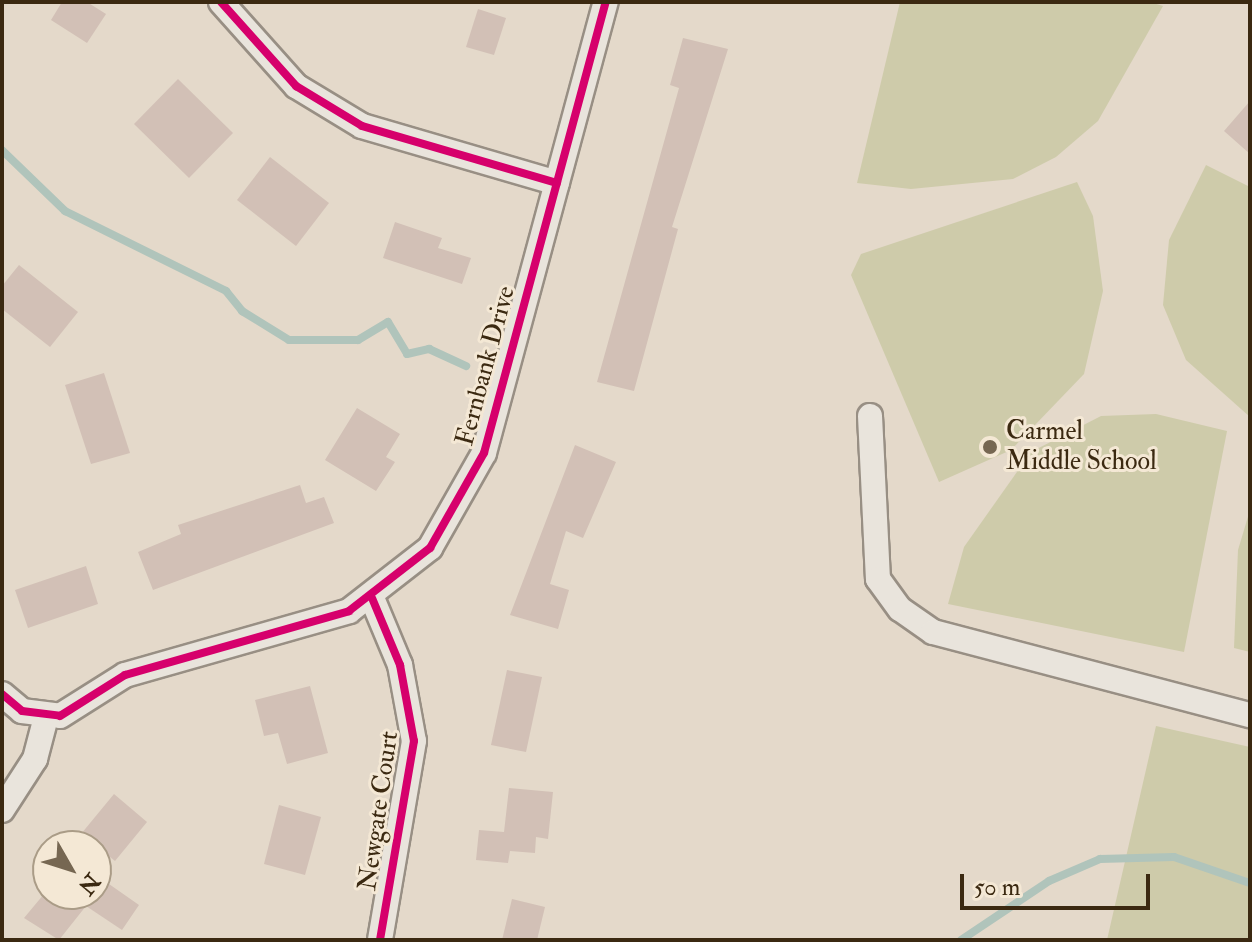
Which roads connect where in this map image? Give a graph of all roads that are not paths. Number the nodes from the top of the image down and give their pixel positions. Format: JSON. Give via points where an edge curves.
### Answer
{"nodes":[{"id":1,"x":221,"y":2,"type":"edge"},
{"id":2,"x":606,"y":2,"type":"edge"},
{"id":3,"x":557,"y":183,"type":"junction"},
{"id":4,"x":870,"y":416,"type":"dead end"},
{"id":5,"x":372,"y":598,"type":"junction"},
{"id":6,"x":2,"y":694,"type":"edge"},
{"id":7,"x":1250,"y":715,"type":"edge"},
{"id":8,"x":46,"y":717,"type":"junction"},
{"id":9,"x":2,"y":810,"type":"edge"},
{"id":10,"x":380,"y":940,"type":"edge"}],
"edges":[{"from":1,"to":3,"type":"street","via":[[296,86],[349,119]]},
{"from":2,"to":3,"type":"street","name":"Fernbank Drive"},
{"from":3,"to":5,"type":"street","name":"Fernbank Drive","via":[[467,493],[430,548]]},
{"from":4,"to":7,"type":"street","via":[[878,579],[900,609],[933,632]]},
{"from":5,"to":8,"type":"street","name":"Fernbank Drive","via":[[316,624],[125,675],[71,712]]},
{"from":5,"to":10,"type":"street","name":"Newgate Court","via":[[400,665],[414,741]]},
{"from":6,"to":8,"type":"street"},
{"from":8,"to":9,"type":"street","via":[[35,759]]}]}
